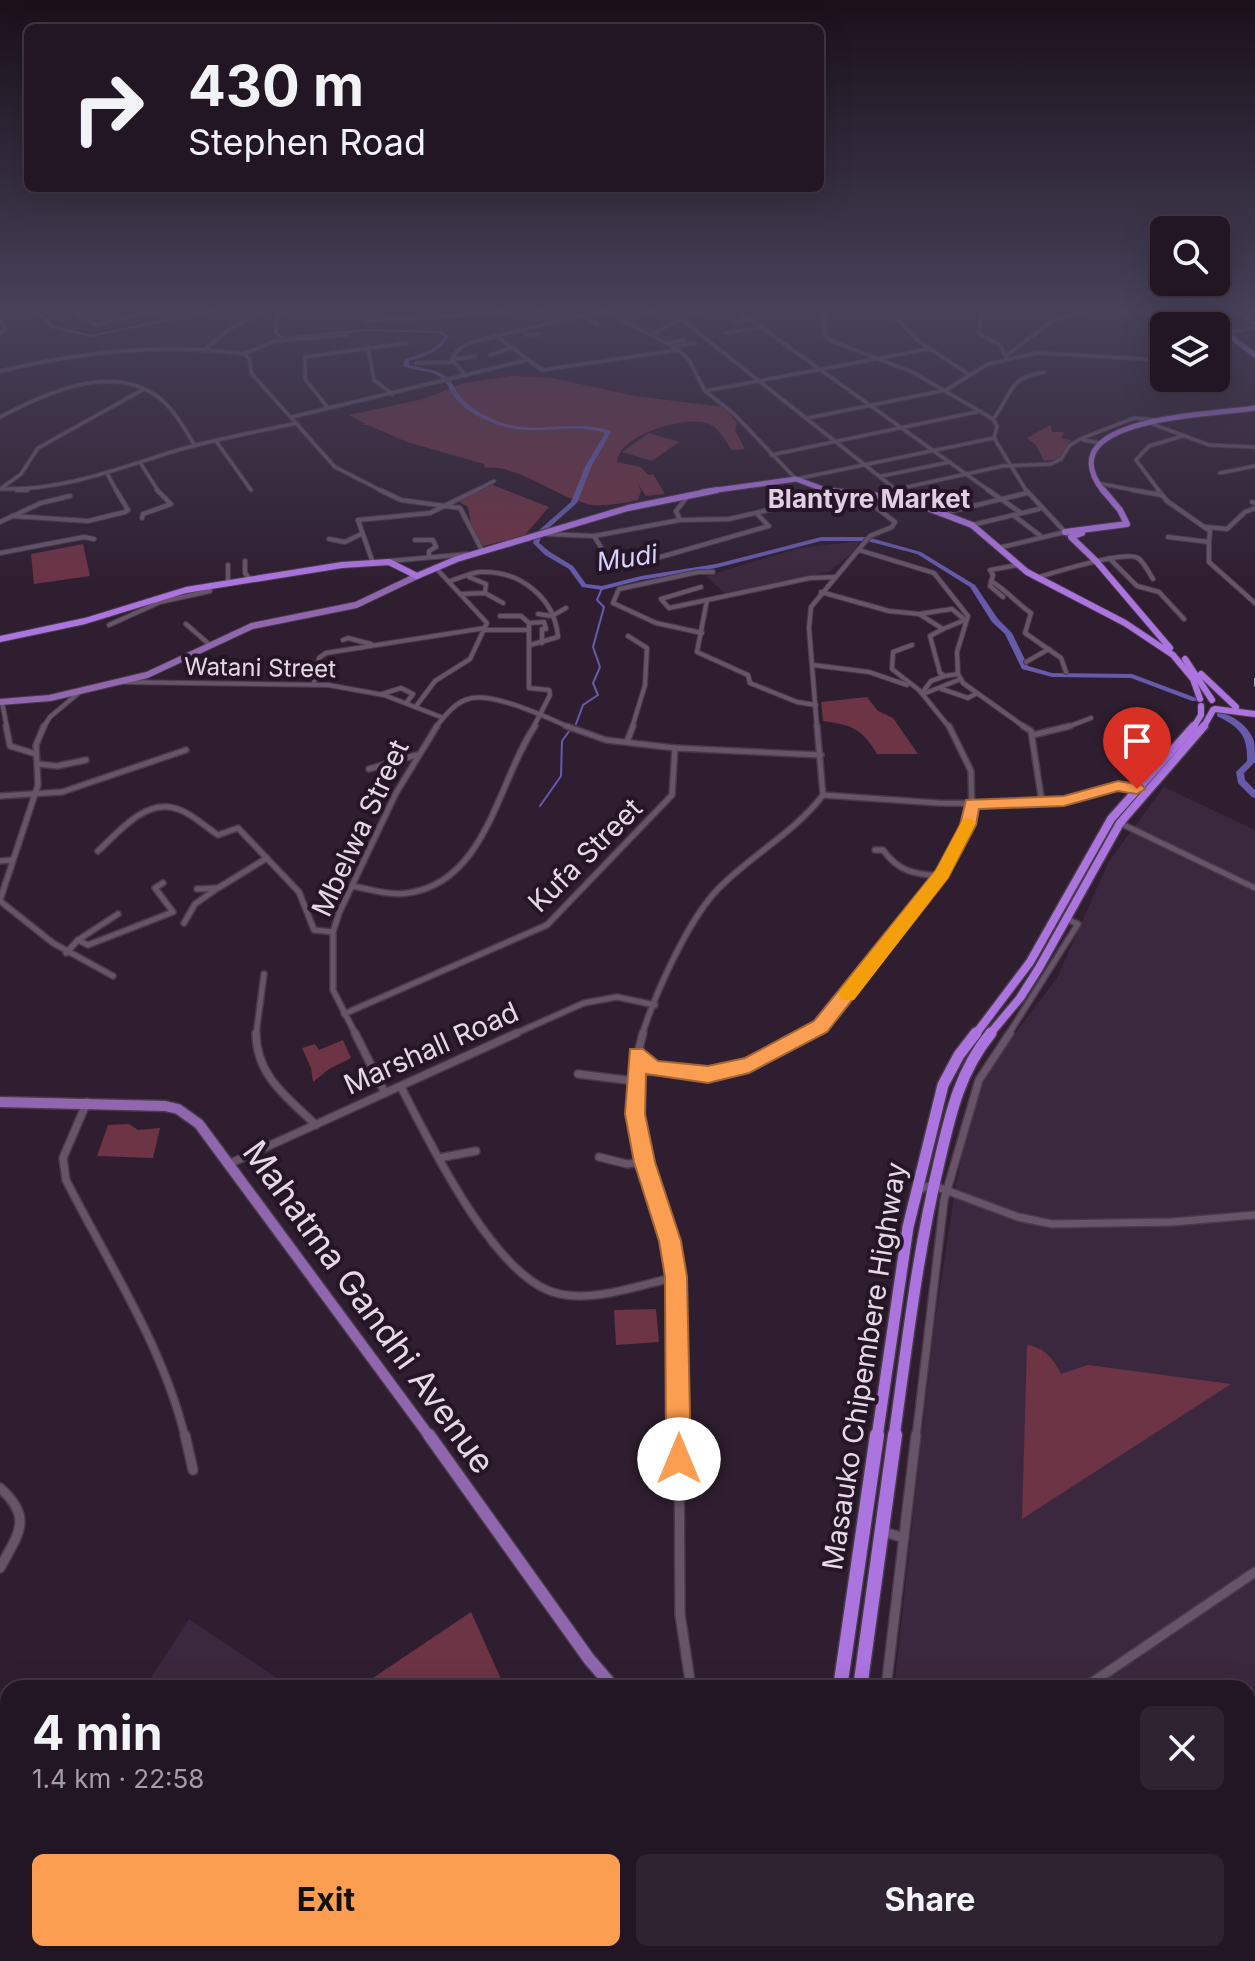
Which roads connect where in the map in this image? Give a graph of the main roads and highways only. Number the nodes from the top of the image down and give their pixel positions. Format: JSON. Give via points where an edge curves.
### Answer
{"nodes":[{"id":1,"x":1255,"y":408,"type":"edge"},
{"id":2,"x":844,"y":493,"type":"junction"},
{"id":3,"x":873,"y":496,"type":"junction"},
{"id":4,"x":417,"y":576,"type":"junction"},
{"id":5,"x":0,"y":639,"type":"edge"},
{"id":6,"x":1193,"y":667,"type":"junction"},
{"id":7,"x":147,"y":675,"type":"junction"},
{"id":8,"x":150,"y":684,"type":"road end"},
{"id":9,"x":1,"y":702,"type":"edge"},
{"id":10,"x":1200,"y":702,"type":"junction"},
{"id":11,"x":1214,"y":705,"type":"junction"},
{"id":12,"x":1236,"y":707,"type":"junction"},
{"id":13,"x":1255,"y":712,"type":"edge"},
{"id":14,"x":0,"y":1102,"type":"edge"},
{"id":15,"x":607,"y":1680,"type":"edge"},
{"id":16,"x":841,"y":1680,"type":"edge"},
{"id":17,"x":861,"y":1680,"type":"edge"}],
"edges":[{"from":1,"to":6,"type":"highway","via":[[1147,422],[1101,443],[1091,461],[1098,483],[1128,520],[1123,526],[1068,534],[1166,645]]},
{"from":2,"to":3,"type":"highway"},
{"from":2,"to":3,"type":"highway","via":[[866,501]]},
{"from":2,"to":4,"type":"highway","via":[[796,479],[691,494],[474,554]]},
{"from":3,"to":10,"type":"highway","via":[[901,498],[972,525],[1036,578],[1125,623],[1182,664]]},
{"from":4,"to":5,"type":"highway","via":[[385,562],[250,579],[176,592],[85,621]]},
{"from":4,"to":7,"type":"main road","via":[[365,602],[268,621]]},
{"from":6,"to":11,"type":"highway"},
{"from":6,"to":12,"type":"highway"},
{"from":7,"to":8,"type":"main road"},
{"from":7,"to":9,"type":"main road","via":[[30,701]]},
{"from":10,"to":11,"type":"highway"},
{"from":10,"to":16,"type":"highway","name":"Masauko Chipembere Highway","via":[[1201,715],[1194,726],[1111,819],[1009,993],[952,1065],[916,1191]]},
{"from":11,"to":12,"type":"highway"},
{"from":11,"to":13,"type":"highway"},
{"from":11,"to":17,"type":"highway","name":"Masauko Chipembere Highway","via":[[1199,734],[1120,823],[1020,998],[965,1071],[950,1111],[932,1185]]},
{"from":12,"to":13,"type":"highway"},
{"from":14,"to":15,"type":"main road","name":"Mahatma Gandhi Avenue","via":[[178,1109],[199,1124]]}]}
